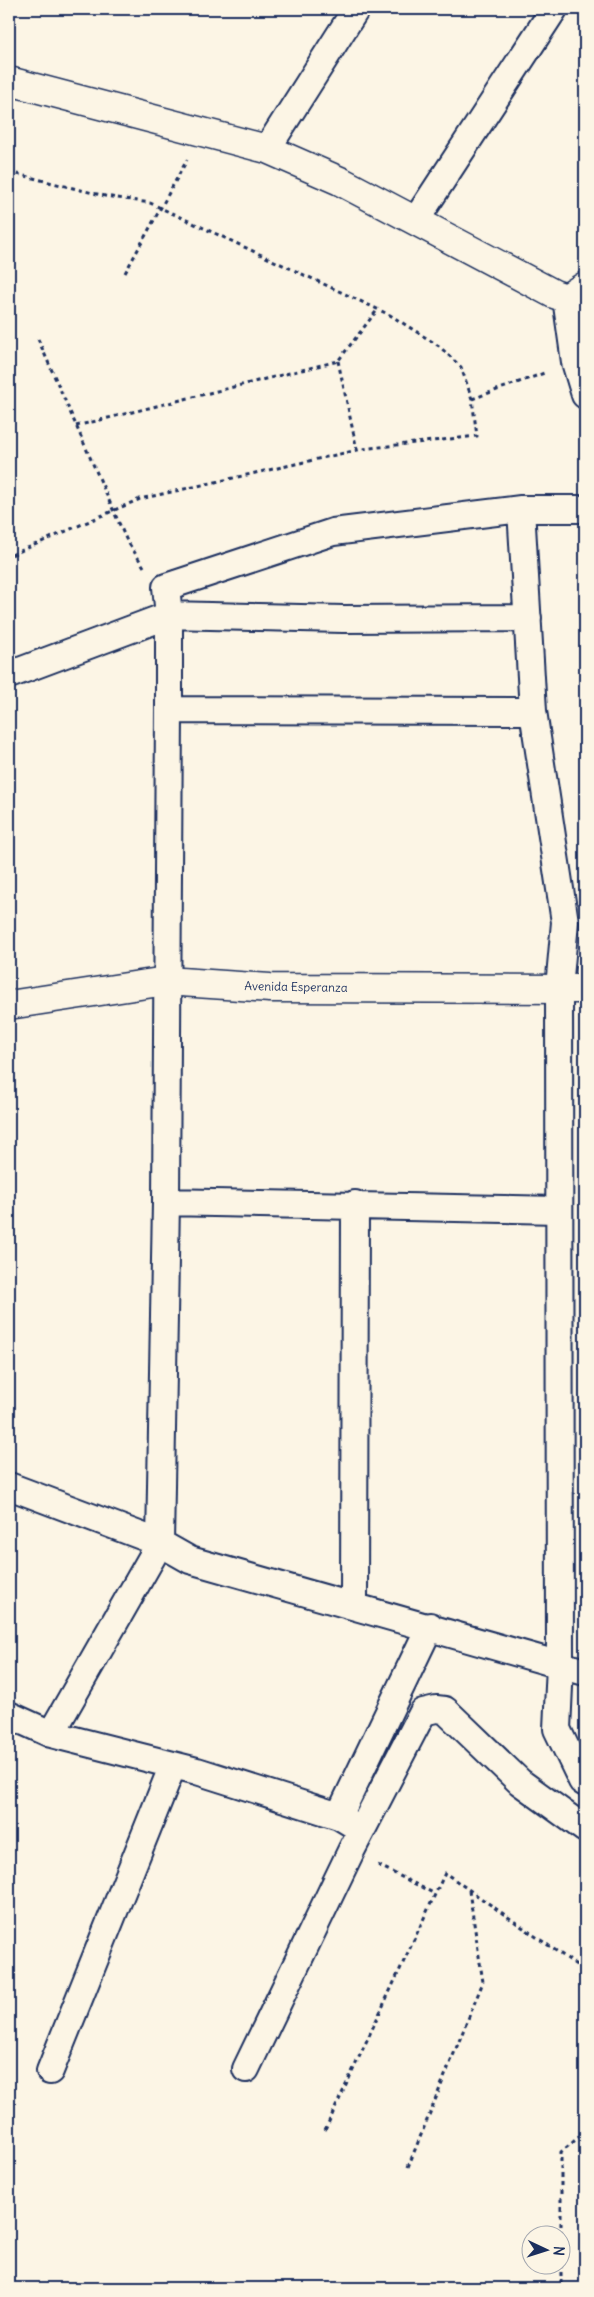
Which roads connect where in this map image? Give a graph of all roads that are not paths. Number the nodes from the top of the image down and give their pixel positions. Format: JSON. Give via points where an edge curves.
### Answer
{"nodes":[{"id":1,"x":356,"y":9,"type":"edge"},
{"id":2,"x":554,"y":9,"type":"edge"},
{"id":3,"x":9,"y":82,"type":"edge"},
{"id":4,"x":267,"y":149,"type":"junction"},
{"id":5,"x":416,"y":220,"type":"junction"},
{"id":6,"x":576,"y":292,"type":"edge"},
{"id":7,"x":585,"y":395,"type":"edge"},
{"id":8,"x":521,"y":509,"type":"junction"},
{"id":9,"x":585,"y":509,"type":"edge"},
{"id":10,"x":169,"y":615,"type":"junction"},
{"id":11,"x":528,"y":618,"type":"junction"},
{"id":12,"x":9,"y":675,"type":"edge"},
{"id":13,"x":169,"y":710,"type":"junction"},
{"id":14,"x":534,"y":711,"type":"junction"},
{"id":15,"x":166,"y":982,"type":"junction"},
{"id":16,"x":559,"y":988,"type":"junction"},
{"id":17,"x":585,"y":989,"type":"edge"},
{"id":18,"x":9,"y":1005,"type":"edge"},
{"id":19,"x":166,"y":1202,"type":"junction"},
{"id":20,"x":355,"y":1204,"type":"junction"},
{"id":21,"x":558,"y":1210,"type":"junction"},
{"id":22,"x":9,"y":1486,"type":"edge"},
{"id":23,"x":160,"y":1544,"type":"junction"},
{"id":24,"x":354,"y":1605,"type":"junction"},
{"id":25,"x":430,"y":1626,"type":"junction"},
{"id":26,"x":560,"y":1665,"type":"junction"},
{"id":27,"x":585,"y":1672,"type":"edge"},
{"id":28,"x":12,"y":1724,"type":"edge"},
{"id":29,"x":51,"y":1734,"type":"junction"},
{"id":30,"x":173,"y":1765,"type":"junction"},
{"id":31,"x":585,"y":1784,"type":"edge"},
{"id":32,"x":339,"y":1816,"type":"junction"},
{"id":33,"x":585,"y":1829,"type":"edge"},
{"id":34,"x":356,"y":1840,"type":"junction"},
{"id":35,"x":246,"y":2069,"type":"dead end"},
{"id":36,"x":50,"y":2071,"type":"dead end"}],
"edges":[{"from":1,"to":4,"type":"street"},
{"from":2,"to":5,"type":"street"},
{"from":3,"to":4,"type":"street"},
{"from":4,"to":5,"type":"street","via":[[340,181]]},
{"from":5,"to":6,"type":"street","via":[[554,294]]},
{"from":6,"to":7,"type":"street","via":[[575,362]]},
{"from":8,"to":9,"type":"street"},
{"from":8,"to":10,"type":"street","via":[[333,532],[166,587]]},
{"from":8,"to":11,"type":"street"},
{"from":10,"to":11,"type":"street","via":[[343,619]]},
{"from":10,"to":12,"type":"street"},
{"from":10,"to":13,"type":"street"},
{"from":11,"to":14,"type":"street"},
{"from":13,"to":14,"type":"street"},
{"from":13,"to":15,"type":"street"},
{"from":14,"to":16,"type":"street","via":[[565,922]]},
{"from":15,"to":16,"type":"street","name":"Avenida Esperanza","via":[[270,988]]},
{"from":15,"to":18,"type":"street","name":"Avenida Esperanza"},
{"from":15,"to":19,"type":"street"},
{"from":16,"to":17,"type":"street","name":"Avenida Esperanza"},
{"from":16,"to":21,"type":"street"},
{"from":19,"to":20,"type":"street"},
{"from":19,"to":23,"type":"street"},
{"from":20,"to":21,"type":"street"},
{"from":20,"to":24,"type":"street"},
{"from":21,"to":26,"type":"street"},
{"from":22,"to":23,"type":"street"},
{"from":23,"to":24,"type":"street","via":[[190,1560]]},
{"from":23,"to":29,"type":"street"},
{"from":24,"to":25,"type":"street"},
{"from":25,"to":26,"type":"street"},
{"from":25,"to":32,"type":"street"},
{"from":26,"to":27,"type":"street"},
{"from":26,"to":31,"type":"street","via":[[557,1729]]},
{"from":28,"to":29,"type":"street"},
{"from":29,"to":30,"type":"street"},
{"from":30,"to":32,"type":"street"},
{"from":30,"to":36,"type":"street"},
{"from":32,"to":34,"type":"street"},
{"from":33,"to":34,"type":"street","via":[[520,1782],[445,1710],[436,1709],[424,1712]]},
{"from":34,"to":35,"type":"street"}]}
